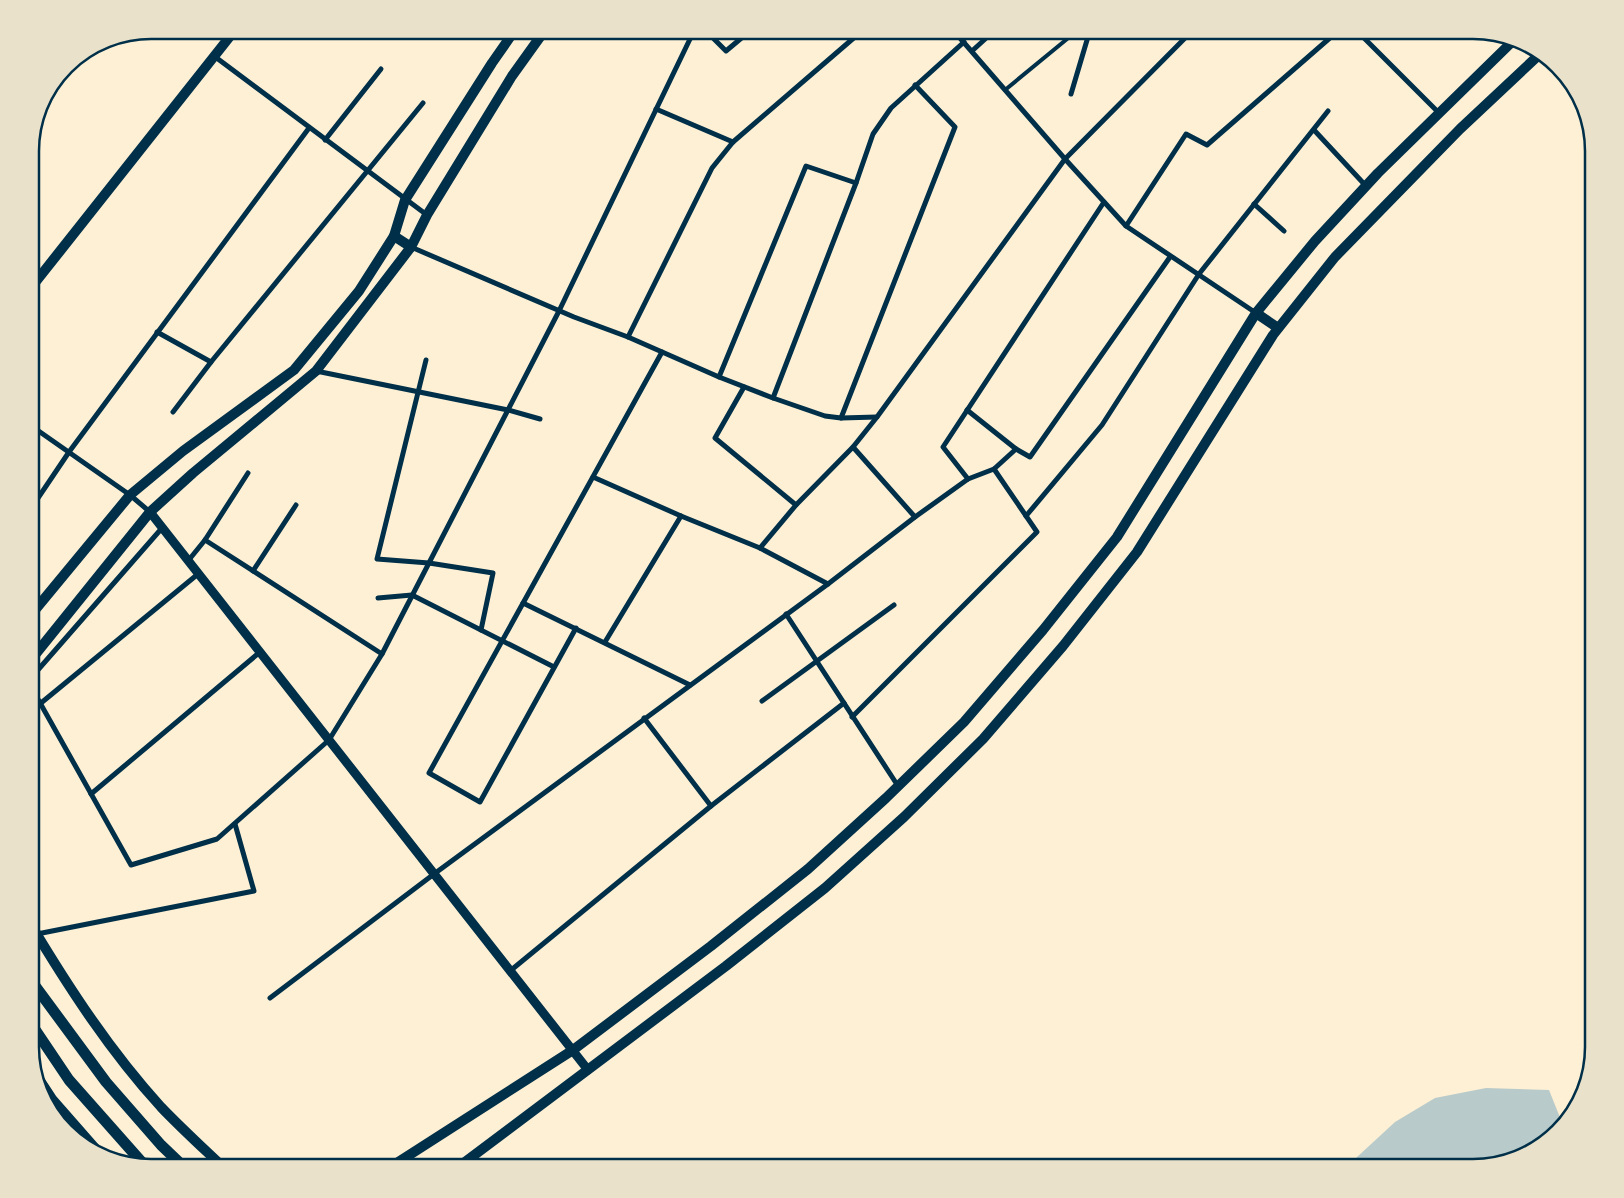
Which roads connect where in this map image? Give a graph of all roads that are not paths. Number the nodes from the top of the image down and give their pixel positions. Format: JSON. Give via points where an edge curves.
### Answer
{"nodes":[{"id":1,"x":227,"y":39,"type":"edge"},
{"id":2,"x":509,"y":39,"type":"edge"},
{"id":3,"x":539,"y":39,"type":"edge"},
{"id":4,"x":690,"y":39,"type":"edge"},
{"id":5,"x":714,"y":39,"type":"edge"},
{"id":6,"x":740,"y":39,"type":"edge"},
{"id":7,"x":853,"y":39,"type":"edge"},
{"id":8,"x":962,"y":39,"type":"edge"},
{"id":9,"x":985,"y":39,"type":"edge"},
{"id":10,"x":1067,"y":39,"type":"edge"},
{"id":11,"x":1087,"y":39,"type":"edge"},
{"id":12,"x":1184,"y":39,"type":"edge"},
{"id":13,"x":1329,"y":39,"type":"edge"},
{"id":14,"x":1365,"y":39,"type":"edge"},
{"id":15,"x":964,"y":42,"type":"junction"},
{"id":16,"x":1509,"y":45,"type":"edge"},
{"id":17,"x":972,"y":51,"type":"junction"},
{"id":18,"x":213,"y":56,"type":"junction"},
{"id":19,"x":1535,"y":58,"type":"edge"},
{"id":20,"x":381,"y":69,"type":"dead end"},
{"id":21,"x":915,"y":85,"type":"junction"},
{"id":22,"x":1005,"y":90,"type":"junction"},
{"id":23,"x":1071,"y":94,"type":"dead end"},
{"id":24,"x":423,"y":103,"type":"dead end"},
{"id":25,"x":656,"y":109,"type":"junction"},
{"id":26,"x":1328,"y":111,"type":"dead end"},
{"id":27,"x":1439,"y":113,"type":"junction"},
{"id":28,"x":309,"y":128,"type":"junction"},
{"id":29,"x":1314,"y":130,"type":"junction"},
{"id":30,"x":325,"y":140,"type":"junction"},
{"id":31,"x":734,"y":142,"type":"junction"},
{"id":32,"x":1065,"y":159,"type":"junction"},
{"id":33,"x":367,"y":169,"type":"junction"},
{"id":34,"x":856,"y":183,"type":"junction"},
{"id":35,"x":1366,"y":186,"type":"junction"},
{"id":36,"x":406,"y":200,"type":"junction"},
{"id":37,"x":1104,"y":202,"type":"junction"},
{"id":38,"x":1254,"y":204,"type":"junction"},
{"id":39,"x":427,"y":215,"type":"junction"},
{"id":40,"x":1126,"y":226,"type":"junction"},
{"id":41,"x":1284,"y":232,"type":"dead end"},
{"id":42,"x":394,"y":236,"type":"junction"},
{"id":43,"x":411,"y":247,"type":"junction"},
{"id":44,"x":1170,"y":257,"type":"junction"},
{"id":45,"x":1199,"y":274,"type":"junction"},
{"id":46,"x":39,"y":278,"type":"edge"},
{"id":47,"x":559,"y":311,"type":"junction"},
{"id":48,"x":1256,"y":313,"type":"junction"},
{"id":49,"x":1278,"y":328,"type":"junction"},
{"id":50,"x":157,"y":332,"type":"junction"},
{"id":51,"x":628,"y":337,"type":"junction"},
{"id":52,"x":662,"y":352,"type":"junction"},
{"id":53,"x":426,"y":360,"type":"dead end"},
{"id":54,"x":211,"y":362,"type":"junction"},
{"id":55,"x":316,"y":371,"type":"junction"},
{"id":56,"x":719,"y":377,"type":"junction"},
{"id":57,"x":744,"y":387,"type":"junction"},
{"id":58,"x":419,"y":392,"type":"junction"},
{"id":59,"x":773,"y":398,"type":"junction"},
{"id":60,"x":508,"y":410,"type":"junction"},
{"id":61,"x":967,"y":410,"type":"junction"},
{"id":62,"x":172,"y":412,"type":"dead end"},
{"id":63,"x":877,"y":417,"type":"junction"},
{"id":64,"x":841,"y":418,"type":"junction"},
{"id":65,"x":540,"y":419,"type":"dead end"},
{"id":66,"x":39,"y":431,"type":"edge"},
{"id":67,"x":853,"y":447,"type":"junction"},
{"id":68,"x":1016,"y":449,"type":"junction"},
{"id":69,"x":69,"y":452,"type":"junction"},
{"id":70,"x":994,"y":469,"type":"junction"},
{"id":71,"x":248,"y":473,"type":"dead end"},
{"id":72,"x":593,"y":477,"type":"junction"},
{"id":73,"x":968,"y":479,"type":"junction"},
{"id":74,"x":130,"y":495,"type":"junction"},
{"id":75,"x":39,"y":497,"type":"edge"},
{"id":76,"x":296,"y":505,"type":"dead end"},
{"id":77,"x":796,"y":505,"type":"junction"},
{"id":78,"x":150,"y":512,"type":"junction"},
{"id":79,"x":681,"y":516,"type":"junction"},
{"id":80,"x":1026,"y":516,"type":"junction"},
{"id":81,"x":915,"y":517,"type":"junction"},
{"id":82,"x":162,"y":528,"type":"junction"},
{"id":83,"x":206,"y":540,"type":"junction"},
{"id":84,"x":760,"y":548,"type":"junction"},
{"id":85,"x":188,"y":561,"type":"junction"},
{"id":86,"x":429,"y":563,"type":"junction"},
{"id":87,"x":253,"y":571,"type":"junction"},
{"id":88,"x":198,"y":574,"type":"junction"},
{"id":89,"x":828,"y":584,"type":"junction"},
{"id":90,"x":412,"y":595,"type":"junction"},
{"id":91,"x":378,"y":598,"type":"dead end"},
{"id":92,"x":523,"y":603,"type":"junction"},
{"id":93,"x":39,"y":605,"type":"edge"},
{"id":94,"x":894,"y":605,"type":"dead end"},
{"id":95,"x":786,"y":614,"type":"junction"},
{"id":96,"x":576,"y":628,"type":"junction"},
{"id":97,"x":480,"y":630,"type":"junction"},
{"id":98,"x":502,"y":641,"type":"junction"},
{"id":99,"x":605,"y":642,"type":"junction"},
{"id":100,"x":39,"y":650,"type":"edge"},
{"id":101,"x":260,"y":652,"type":"junction"},
{"id":102,"x":382,"y":654,"type":"junction"},
{"id":103,"x":817,"y":662,"type":"junction"},
{"id":104,"x":554,"y":667,"type":"junction"},
{"id":105,"x":39,"y":669,"type":"edge"},
{"id":106,"x":690,"y":684,"type":"junction"},
{"id":107,"x":762,"y":701,"type":"dead end"},
{"id":108,"x":40,"y":703,"type":"joint"},
{"id":109,"x":844,"y":703,"type":"junction"},
{"id":110,"x":852,"y":717,"type":"junction"},
{"id":111,"x":644,"y":718,"type":"junction"},
{"id":112,"x":329,"y":740,"type":"junction"},
{"id":113,"x":898,"y":787,"type":"junction"},
{"id":114,"x":91,"y":794,"type":"junction"},
{"id":115,"x":711,"y":806,"type":"junction"},
{"id":116,"x":235,"y":824,"type":"junction"},
{"id":117,"x":434,"y":874,"type":"junction"},
{"id":118,"x":39,"y":933,"type":"edge"},
{"id":119,"x":39,"y":939,"type":"edge"},
{"id":120,"x":510,"y":971,"type":"junction"},
{"id":121,"x":39,"y":991,"type":"edge"},
{"id":122,"x":270,"y":998,"type":"dead end"},
{"id":123,"x":39,"y":1035,"type":"edge"},
{"id":124,"x":572,"y":1050,"type":"junction"},
{"id":125,"x":588,"y":1070,"type":"junction"},
{"id":126,"x":49,"y":1095,"type":"edge"},
{"id":127,"x":87,"y":1138,"type":"edge"},
{"id":128,"x":138,"y":1158,"type":"edge"},
{"id":129,"x":176,"y":1159,"type":"edge"},
{"id":130,"x":215,"y":1159,"type":"edge"},
{"id":131,"x":402,"y":1159,"type":"edge"},
{"id":132,"x":468,"y":1159,"type":"edge"}],
"edges":[{"from":1,"to":18,"type":"main road"},
{"from":2,"to":36,"type":"main road"},
{"from":3,"to":39,"type":"main road","via":[[512,76]]},
{"from":4,"to":25,"type":"street"},
{"from":5,"to":6,"type":"street","via":[[726,51]]},
{"from":7,"to":31,"type":"street"},
{"from":8,"to":15,"type":"street"},
{"from":9,"to":17,"type":"street"},
{"from":10,"to":22,"type":"lane"},
{"from":11,"to":23,"type":"street"},
{"from":12,"to":32,"type":"street"},
{"from":13,"to":40,"type":"street","via":[[1207,145],[1186,134]]},
{"from":14,"to":27,"type":"street"},
{"from":15,"to":17,"type":"street"},
{"from":15,"to":21,"type":"street"},
{"from":16,"to":27,"type":"main road"},
{"from":17,"to":22,"type":"street"},
{"from":18,"to":28,"type":"street"},
{"from":18,"to":46,"type":"main road"},
{"from":19,"to":49,"type":"main road","via":[[1394,195],[1335,257]]},
{"from":20,"to":30,"type":"street"},
{"from":21,"to":34,"type":"street","via":[[891,108],[873,134]]},
{"from":21,"to":64,"type":"street","via":[[955,127]]},
{"from":22,"to":32,"type":"street"},
{"from":24,"to":33,"type":"street"},
{"from":25,"to":31,"type":"street"},
{"from":25,"to":47,"type":"street"},
{"from":26,"to":29,"type":"street"},
{"from":27,"to":35,"type":"main road"},
{"from":28,"to":30,"type":"street"},
{"from":28,"to":50,"type":"street"},
{"from":29,"to":35,"type":"street"},
{"from":29,"to":38,"type":"street"},
{"from":30,"to":33,"type":"street"},
{"from":31,"to":51,"type":"street","via":[[712,168]]},
{"from":32,"to":37,"type":"street"},
{"from":32,"to":63,"type":"street"},
{"from":33,"to":36,"type":"street"},
{"from":33,"to":54,"type":"street"},
{"from":34,"to":56,"type":"street","via":[[806,166]]},
{"from":34,"to":59,"type":"street"},
{"from":35,"to":48,"type":"main road"},
{"from":36,"to":39,"type":"street"},
{"from":36,"to":42,"type":"main road"},
{"from":37,"to":40,"type":"street"},
{"from":37,"to":61,"type":"street"},
{"from":38,"to":41,"type":"street"},
{"from":38,"to":45,"type":"street"},
{"from":39,"to":43,"type":"main road"},
{"from":40,"to":44,"type":"street"},
{"from":42,"to":43,"type":"main road"},
{"from":42,"to":74,"type":"main road","via":[[359,291],[294,370],[183,451]]},
{"from":43,"to":47,"type":"street"},
{"from":43,"to":55,"type":"main road"},
{"from":44,"to":45,"type":"street"},
{"from":44,"to":68,"type":"street","via":[[1030,457]]},
{"from":45,"to":48,"type":"street"},
{"from":45,"to":80,"type":"street","via":[[1102,424]]},
{"from":47,"to":51,"type":"street"},
{"from":47,"to":60,"type":"street"},
{"from":48,"to":49,"type":"main road"},
{"from":48,"to":113,"type":"main road","via":[[1117,537],[964,722]]},
{"from":49,"to":125,"type":"main road","via":[[1137,552],[1063,646],[983,739],[904,817],[825,888]]},
{"from":50,"to":54,"type":"street"},
{"from":50,"to":69,"type":"street"},
{"from":51,"to":52,"type":"street"},
{"from":52,"to":56,"type":"street"},
{"from":52,"to":72,"type":"street"},
{"from":53,"to":58,"type":"street"},
{"from":54,"to":62,"type":"street"},
{"from":55,"to":58,"type":"street"},
{"from":55,"to":78,"type":"main road","via":[[193,472]]},
{"from":56,"to":57,"type":"street"},
{"from":57,"to":59,"type":"street"},
{"from":57,"to":77,"type":"street","via":[[715,438]]},
{"from":58,"to":60,"type":"street"},
{"from":58,"to":86,"type":"street","via":[[376,559]]},
{"from":59,"to":64,"type":"street","via":[[825,416]]},
{"from":60,"to":65,"type":"street"},
{"from":60,"to":86,"type":"street"},
{"from":61,"to":68,"type":"street"},
{"from":61,"to":73,"type":"street","via":[[943,447]]},
{"from":63,"to":64,"type":"street"},
{"from":63,"to":67,"type":"street"},
{"from":66,"to":69,"type":"street"},
{"from":67,"to":77,"type":"street"},
{"from":67,"to":81,"type":"street"},
{"from":68,"to":70,"type":"street"},
{"from":69,"to":74,"type":"street"},
{"from":69,"to":75,"type":"street"},
{"from":70,"to":73,"type":"street"},
{"from":70,"to":80,"type":"street"},
{"from":71,"to":83,"type":"street"},
{"from":72,"to":79,"type":"street"},
{"from":72,"to":92,"type":"street"},
{"from":73,"to":81,"type":"street"},
{"from":74,"to":78,"type":"street"},
{"from":74,"to":93,"type":"main road"},
{"from":76,"to":87,"type":"street"},
{"from":77,"to":84,"type":"street"},
{"from":78,"to":82,"type":"street"},
{"from":78,"to":100,"type":"main road"},
{"from":79,"to":84,"type":"street"},
{"from":79,"to":99,"type":"street"},
{"from":80,"to":110,"type":"street","via":[[1037,532]]},
{"from":81,"to":89,"type":"street"},
{"from":82,"to":85,"type":"street"},
{"from":82,"to":105,"type":"street"},
{"from":83,"to":85,"type":"street"},
{"from":83,"to":87,"type":"street"},
{"from":84,"to":89,"type":"street"},
{"from":85,"to":88,"type":"street"},
{"from":86,"to":90,"type":"street"},
{"from":86,"to":97,"type":"street","via":[[493,573]]},
{"from":87,"to":102,"type":"street"},
{"from":88,"to":101,"type":"street"},
{"from":88,"to":108,"type":"street"},
{"from":89,"to":95,"type":"street"},
{"from":90,"to":91,"type":"street"},
{"from":90,"to":97,"type":"street"},
{"from":90,"to":102,"type":"street"},
{"from":92,"to":96,"type":"street"},
{"from":92,"to":98,"type":"street"},
{"from":94,"to":103,"type":"street"},
{"from":95,"to":103,"type":"street"},
{"from":95,"to":106,"type":"street"},
{"from":96,"to":99,"type":"street"},
{"from":96,"to":104,"type":"street"},
{"from":97,"to":98,"type":"street"},
{"from":98,"to":104,"type":"street"},
{"from":98,"to":104,"type":"street","via":[[430,773],[480,802]]},
{"from":99,"to":106,"type":"street"},
{"from":101,"to":112,"type":"street"},
{"from":101,"to":114,"type":"street"},
{"from":102,"to":112,"type":"street"},
{"from":103,"to":107,"type":"street"},
{"from":103,"to":109,"type":"street"},
{"from":106,"to":111,"type":"street"},
{"from":108,"to":114,"type":"street"},
{"from":109,"to":110,"type":"street"},
{"from":109,"to":115,"type":"street"},
{"from":110,"to":113,"type":"street"},
{"from":111,"to":115,"type":"street"},
{"from":111,"to":117,"type":"street"},
{"from":112,"to":116,"type":"street"},
{"from":112,"to":117,"type":"street"},
{"from":113,"to":124,"type":"main road","via":[[808,869]]},
{"from":114,"to":116,"type":"street","via":[[131,865],[218,840]]},
{"from":115,"to":120,"type":"street"},
{"from":116,"to":118,"type":"street","via":[[254,891]]},
{"from":117,"to":120,"type":"street"},
{"from":117,"to":122,"type":"street"},
{"from":119,"to":130,"type":"main road","via":[[85,1010],[133,1074],[162,1108]]},
{"from":120,"to":124,"type":"street"},
{"from":121,"to":129,"type":"main road","via":[[106,1082]]},
{"from":123,"to":128,"type":"main road","via":[[69,1080]]},
{"from":124,"to":125,"type":"street"},
{"from":124,"to":131,"type":"main road"},
{"from":125,"to":132,"type":"main road"},
{"from":126,"to":127,"type":"main road"}]}
